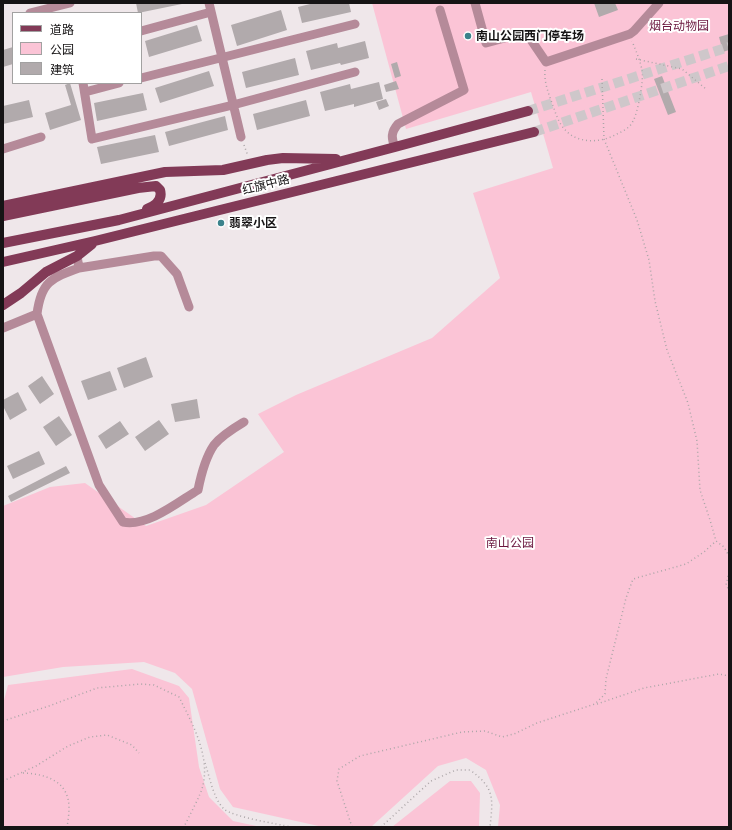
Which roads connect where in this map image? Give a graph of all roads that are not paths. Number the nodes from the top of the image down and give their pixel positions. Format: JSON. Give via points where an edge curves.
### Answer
{"nodes":[{"id":1,"x":475,"y":3,"type":"edge"},
{"id":2,"x":659,"y":3,"type":"edge"},
{"id":3,"x":67,"y":6,"type":"edge"},
{"id":4,"x":210,"y":7,"type":"edge"},
{"id":5,"x":440,"y":10,"type":"dead end"},
{"id":6,"x":35,"y":12,"type":"edge"},
{"id":7,"x":355,"y":24,"type":"dead end"},
{"id":8,"x":142,"y":31,"type":"edge"},
{"id":9,"x":222,"y":58,"type":"junction"},
{"id":10,"x":355,"y":72,"type":"dead end"},
{"id":11,"x":142,"y":78,"type":"edge"},
{"id":12,"x":110,"y":84,"type":"edge"},
{"id":13,"x":84,"y":87,"type":"edge"},
{"id":14,"x":234,"y":105,"type":"junction"},
{"id":15,"x":528,"y":111,"type":"tunnel mouth"},
{"id":16,"x":534,"y":132,"type":"tunnel mouth"},
{"id":17,"x":41,"y":137,"type":"dead end"},
{"id":18,"x":241,"y":137,"type":"dead end"},
{"id":19,"x":395,"y":147,"type":"junction"},
{"id":20,"x":3,"y":149,"type":"edge"},
{"id":21,"x":350,"y":159,"type":"junction"},
{"id":22,"x":3,"y":206,"type":"edge"},
{"id":23,"x":3,"y":216,"type":"edge"},
{"id":24,"x":119,"y":220,"type":"junction"},
{"id":25,"x":95,"y":241,"type":"junction"},
{"id":26,"x":3,"y":243,"type":"edge"},
{"id":27,"x":77,"y":256,"type":"junction"},
{"id":28,"x":3,"y":262,"type":"edge"},
{"id":29,"x":79,"y":268,"type":"junction"},
{"id":30,"x":3,"y":305,"type":"edge"},
{"id":31,"x":189,"y":307,"type":"dead end"},
{"id":32,"x":38,"y":314,"type":"junction"},
{"id":33,"x":3,"y":328,"type":"edge"},
{"id":34,"x":244,"y":422,"type":"dead end"}],
"edges":[{"from":1,"to":2,"type":"street","via":[[486,43],[527,34],[546,62],[634,32]]},
{"from":3,"to":6,"type":"street"},
{"from":4,"to":8,"type":"street"},
{"from":4,"to":9,"type":"street"},
{"from":5,"to":19,"type":"street","via":[[464,90],[398,124],[392,131]]},
{"from":7,"to":9,"type":"street"},
{"from":9,"to":11,"type":"street"},
{"from":9,"to":14,"type":"street"},
{"from":10,"to":14,"type":"street"},
{"from":12,"to":13,"type":"street"},
{"from":13,"to":14,"type":"street","via":[[92,139]]},
{"from":14,"to":18,"type":"street"},
{"from":15,"to":19,"type":"main road","name":"红旗中路"},
{"from":16,"to":25,"type":"main road","name":"红旗中路"},
{"from":17,"to":20,"type":"street"},
{"from":19,"to":21,"type":"main road","name":"红旗中路"},
{"from":21,"to":22,"type":"main road","via":[[283,158],[224,170],[165,172]]},
{"from":21,"to":24,"type":"main road","name":"红旗中路"},
{"from":23,"to":24,"type":"main road","via":[[138,188],[159,188],[160,198],[154,206]]},
{"from":24,"to":26,"type":"main road","name":"红旗中路"},
{"from":25,"to":27,"type":"main road"},
{"from":25,"to":28,"type":"main road","name":"红旗中路"},
{"from":27,"to":29,"type":"street"},
{"from":27,"to":30,"type":"main road","via":[[46,272]]},
{"from":29,"to":31,"type":"street","via":[[161,256],[177,274]]},
{"from":29,"to":32,"type":"street","via":[[60,274],[48,282]]},
{"from":32,"to":33,"type":"street"},
{"from":32,"to":34,"type":"street","via":[[99,485],[123,522],[131,523],[155,516],[198,490],[203,470],[215,445]]}]}
